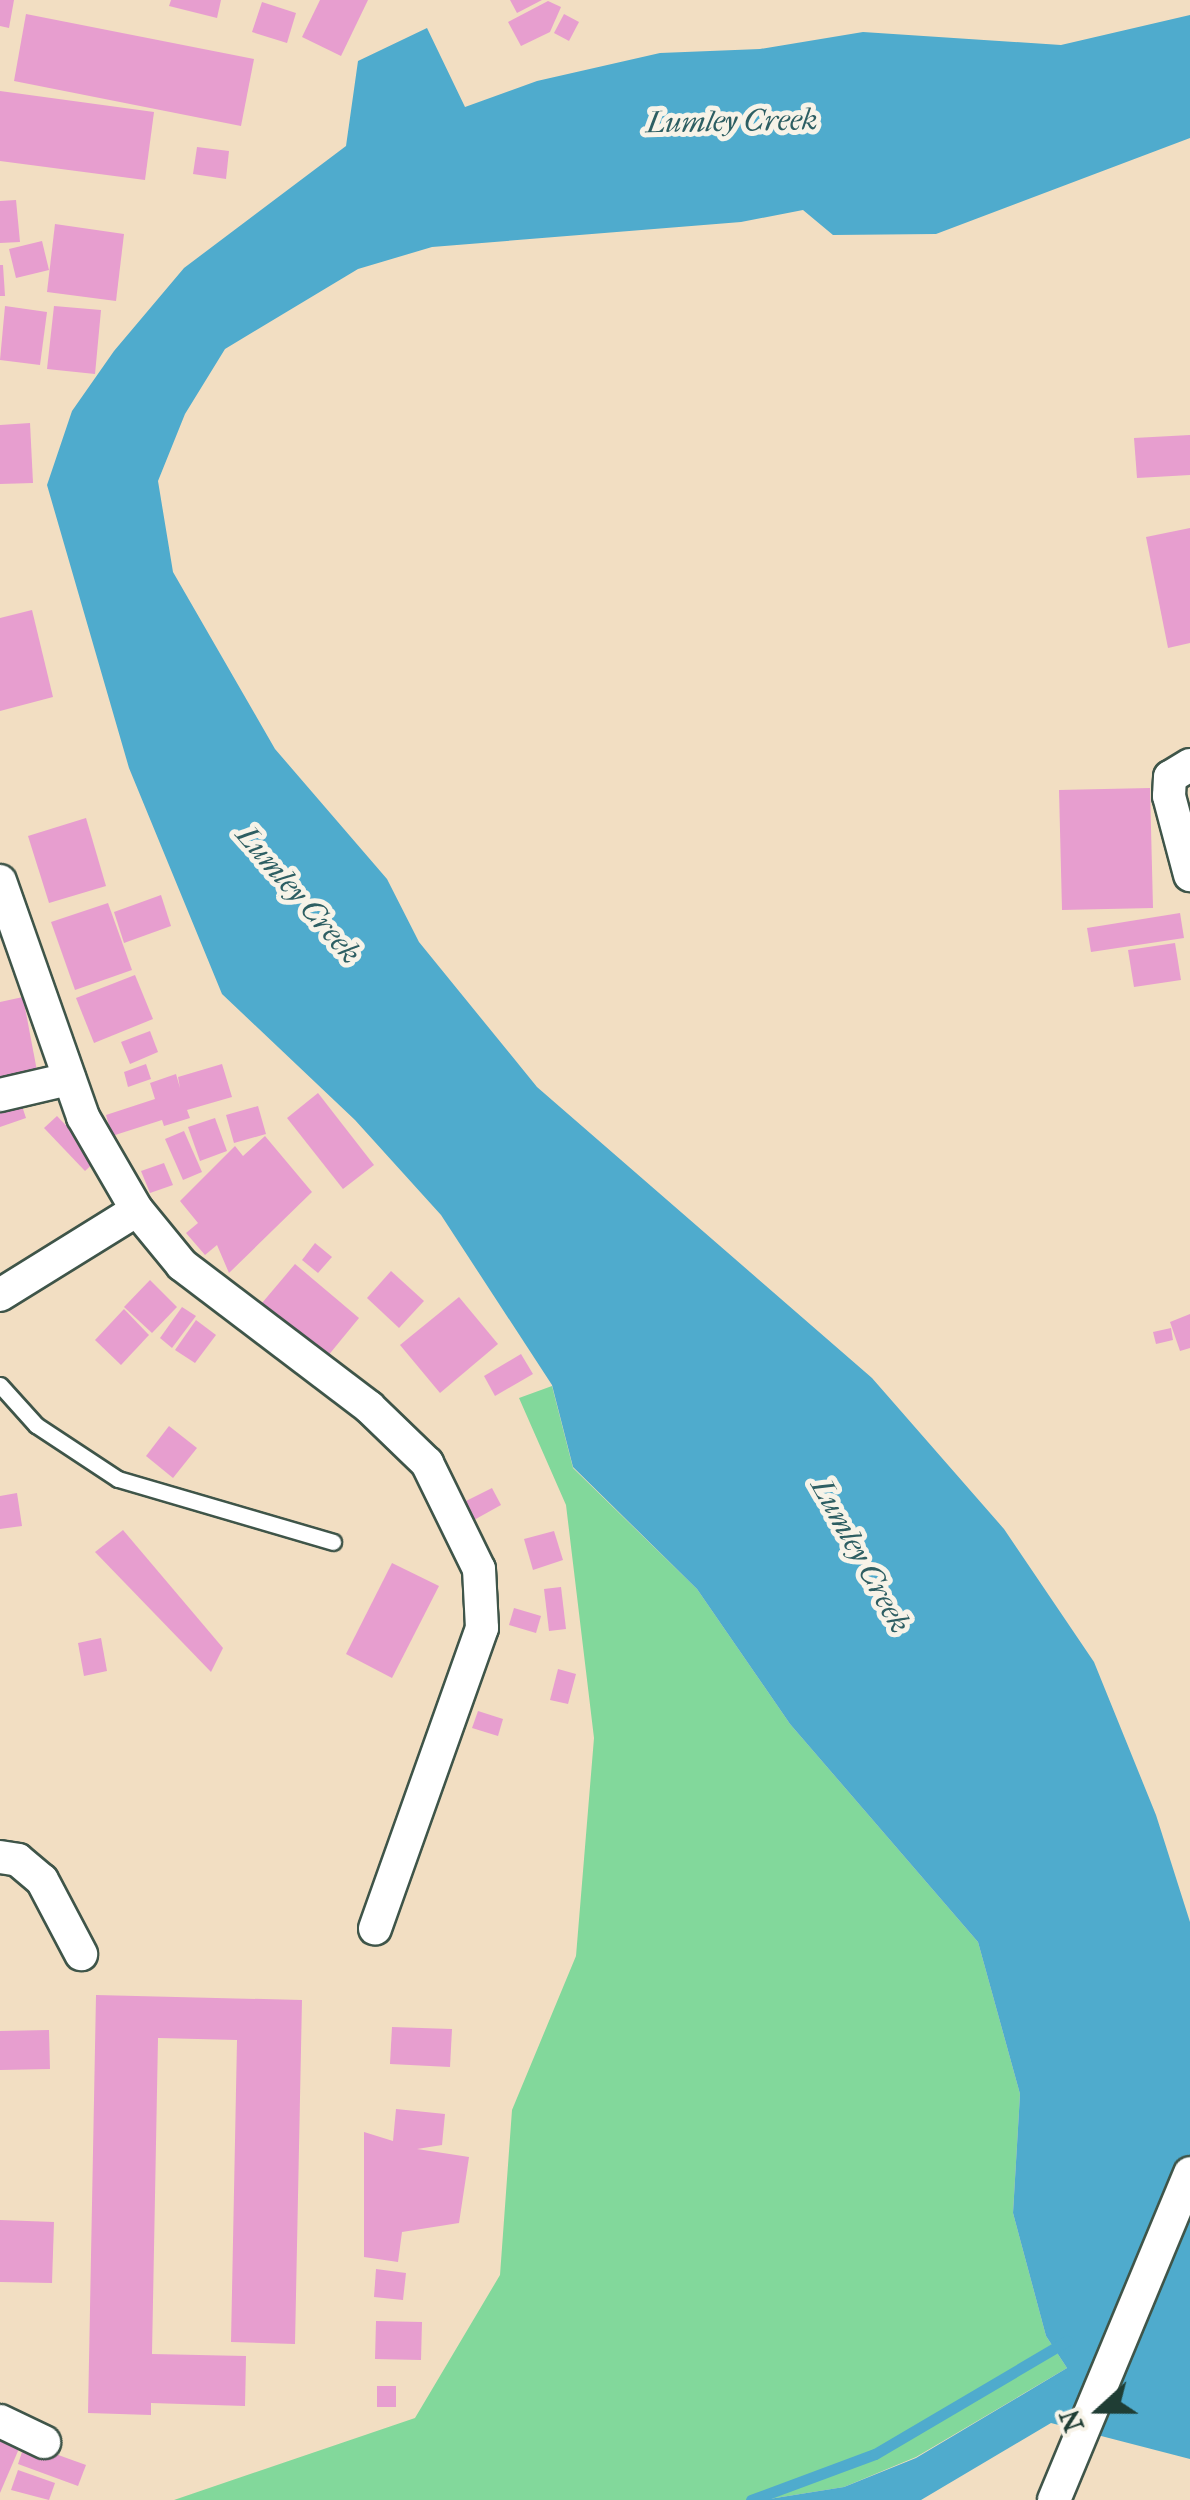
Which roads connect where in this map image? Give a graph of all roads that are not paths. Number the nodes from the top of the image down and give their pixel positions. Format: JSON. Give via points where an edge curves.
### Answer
{"nodes":[{"id":1,"x":1190,"y":765,"type":"edge"},
{"id":2,"x":1190,"y":875,"type":"edge"},
{"id":3,"x":0,"y":881,"type":"edge"},
{"id":4,"x":69,"y":1079,"type":"junction"},
{"id":5,"x":0,"y":1095,"type":"edge"},
{"id":6,"x":137,"y":1210,"type":"junction"},
{"id":7,"x":0,"y":1295,"type":"edge"},
{"id":8,"x":0,"y":1386,"type":"edge"},
{"id":9,"x":332,"y":1542,"type":"dead end"},
{"id":10,"x":0,"y":1857,"type":"edge"},
{"id":11,"x":375,"y":1928,"type":"dead end"},
{"id":12,"x":82,"y":1954,"type":"dead end"},
{"id":13,"x":1190,"y":2173,"type":"edge"},
{"id":14,"x":0,"y":2421,"type":"edge"},
{"id":15,"x":44,"y":2442,"type":"dead end"},
{"id":16,"x":1054,"y":2500,"type":"edge"}],
"edges":[{"from":1,"to":2,"type":"street","via":[[1170,777],[1169,796]]},
{"from":3,"to":4,"type":"street"},
{"from":4,"to":5,"type":"street"},
{"from":4,"to":6,"type":"street"},
{"from":6,"to":7,"type":"street"},
{"from":6,"to":11,"type":"street","via":[[182,1265],[369,1407],[426,1463],[479,1569],[482,1628]]},
{"from":8,"to":9,"type":"lane","via":[[36,1425],[118,1479]]},
{"from":10,"to":12,"type":"street","via":[[18,1860],[42,1880]]},
{"from":13,"to":16,"type":"street"},
{"from":14,"to":15,"type":"street"}]}
